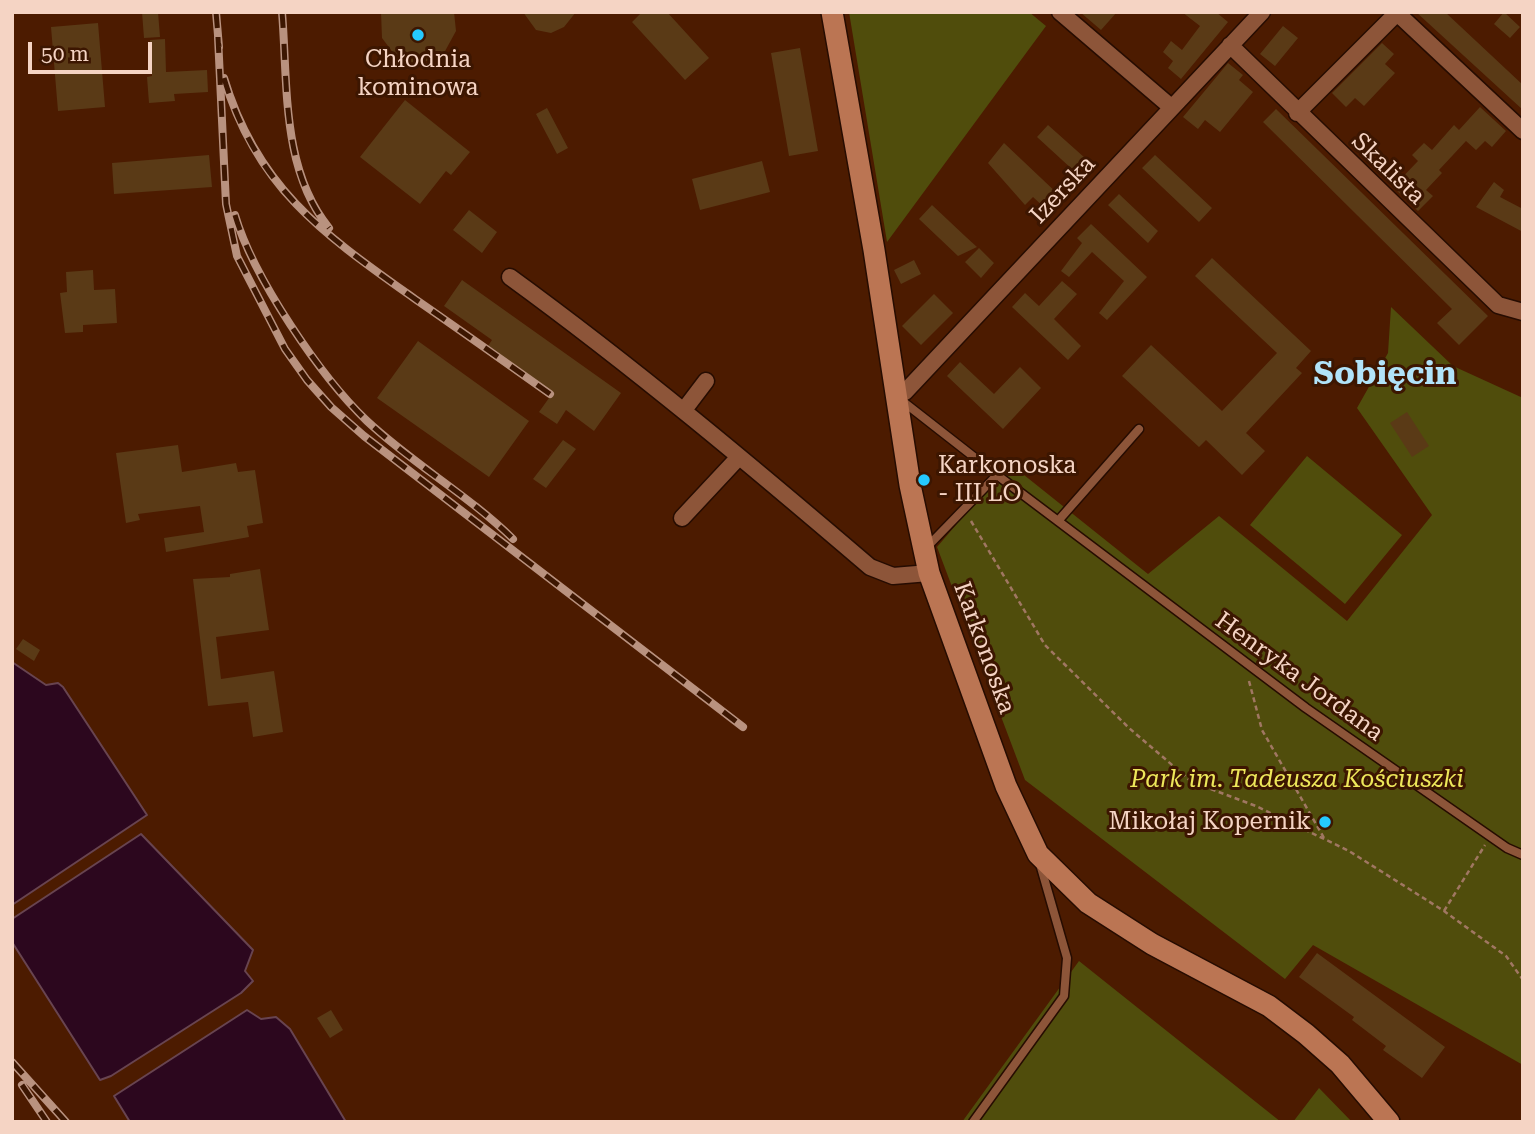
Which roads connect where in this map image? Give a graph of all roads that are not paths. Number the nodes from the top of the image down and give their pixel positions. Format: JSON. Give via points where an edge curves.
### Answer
{"nodes":[{"id":1,"x":832,"y":12,"type":"edge"},
{"id":2,"x":1060,"y":12,"type":"edge"},
{"id":3,"x":1239,"y":12,"type":"edge"},
{"id":4,"x":1396,"y":13,"type":"edge"},
{"id":5,"x":1257,"y":18,"type":"edge"},
{"id":6,"x":1230,"y":46,"type":"junction"},
{"id":7,"x":1171,"y":107,"type":"junction"},
{"id":8,"x":1297,"y":113,"type":"junction"},
{"id":9,"x":1523,"y":131,"type":"edge"},
{"id":10,"x":510,"y":277,"type":"dead end"},
{"id":11,"x":1523,"y":312,"type":"edge"},
{"id":12,"x":706,"y":381,"type":"dead end"},
{"id":13,"x":896,"y":396,"type":"junction"},
{"id":14,"x":684,"y":410,"type":"junction"},
{"id":15,"x":1139,"y":429,"type":"dead end"},
{"id":16,"x":738,"y":458,"type":"junction"},
{"id":17,"x":997,"y":474,"type":"junction"},
{"id":18,"x":682,"y":518,"type":"dead end"},
{"id":19,"x":1058,"y":521,"type":"junction"},
{"id":20,"x":924,"y":550,"type":"junction"},
{"id":21,"x":929,"y":573,"type":"junction"},
{"id":22,"x":1038,"y":854,"type":"junction"},
{"id":23,"x":1523,"y":855,"type":"edge"},
{"id":24,"x":973,"y":1122,"type":"edge"},
{"id":25,"x":1389,"y":1122,"type":"edge"}],
"edges":[{"from":1,"to":13,"type":"main road","name":"Karkonoska"},
{"from":2,"to":7,"type":"street"},
{"from":3,"to":5,"type":"street"},
{"from":4,"to":8,"type":"street"},
{"from":4,"to":9,"type":"street"},
{"from":5,"to":6,"type":"street","name":"Izerska"},
{"from":6,"to":7,"type":"street","name":"Izerska"},
{"from":6,"to":8,"type":"street","name":"Skalista"},
{"from":7,"to":13,"type":"street","name":"Izerska","via":[[998,295]]},
{"from":8,"to":11,"type":"street","name":"Skalista","via":[[1499,305]]},
{"from":10,"to":14,"type":"street"},
{"from":12,"to":14,"type":"street"},
{"from":13,"to":17,"type":"lane","name":"Henryka Jordana"},
{"from":13,"to":20,"type":"main road","name":"Karkonoska"},
{"from":14,"to":16,"type":"street"},
{"from":15,"to":19,"type":"lane"},
{"from":16,"to":18,"type":"street"},
{"from":16,"to":21,"type":"street","via":[[870,567],[893,576]]},
{"from":17,"to":19,"type":"lane","name":"Henryka Jordana"},
{"from":17,"to":20,"type":"lane"},
{"from":19,"to":23,"type":"lane","name":"Henryka Jordana","via":[[1243,661],[1490,837]]},
{"from":20,"to":21,"type":"main road","name":"Karkonoska"},
{"from":21,"to":22,"type":"main road","name":"Karkonoska","via":[[1006,786]]},
{"from":22,"to":24,"type":"lane","via":[[1067,958],[1064,996]]},
{"from":22,"to":25,"type":"main road","name":"Karkonoska","via":[[1088,903],[1152,944],[1269,1006],[1306,1034],[1340,1064]]}]}
